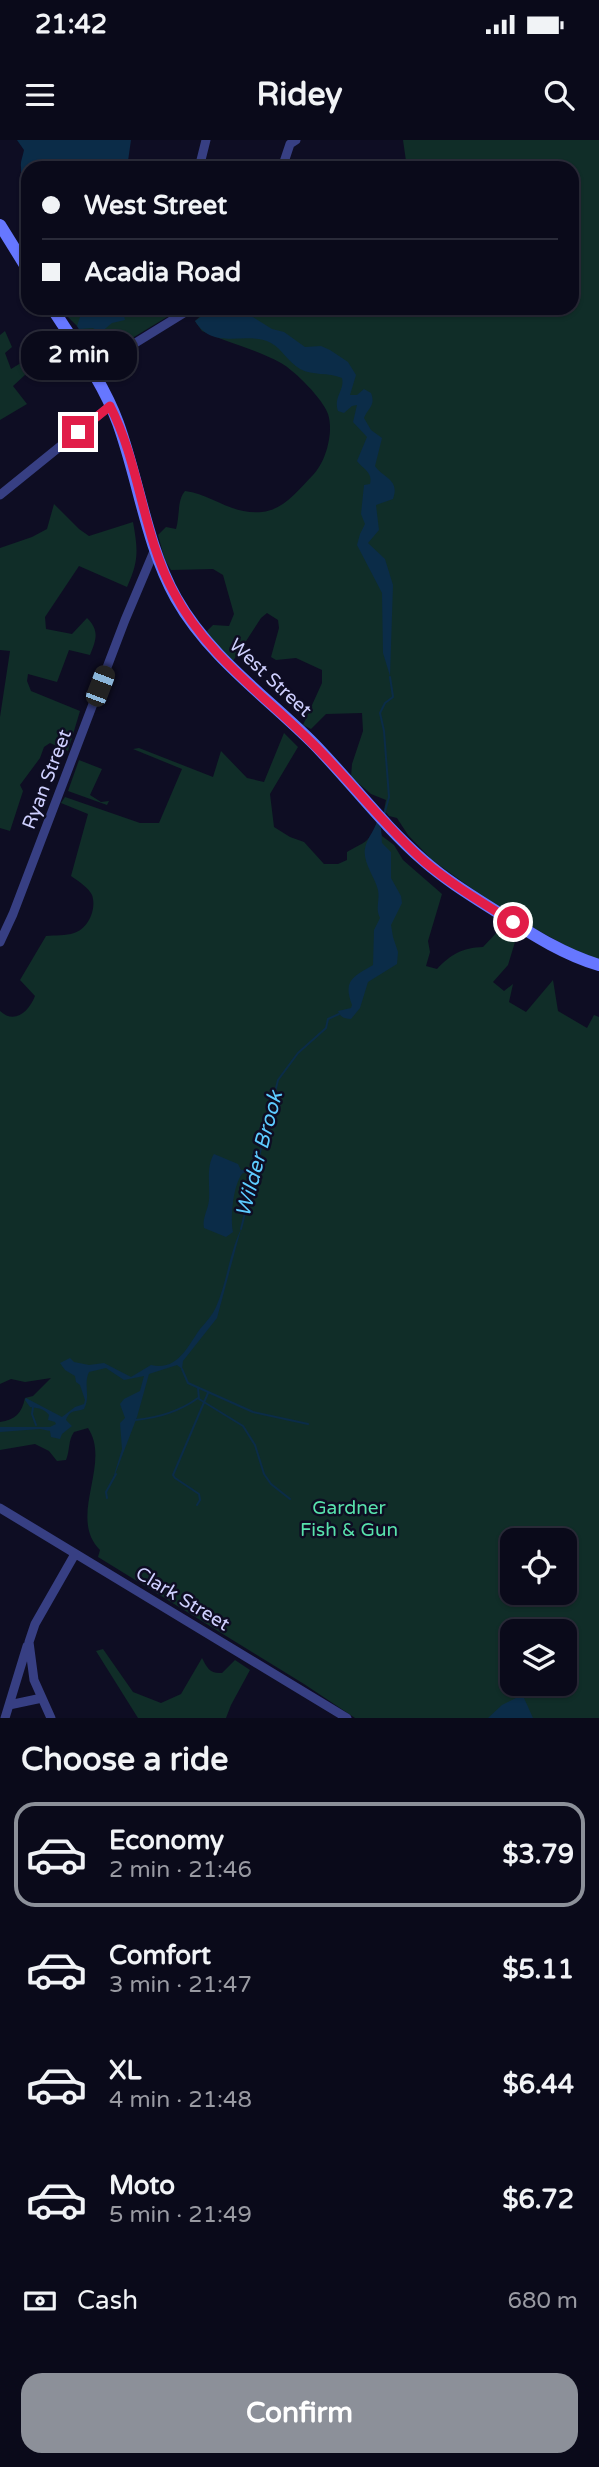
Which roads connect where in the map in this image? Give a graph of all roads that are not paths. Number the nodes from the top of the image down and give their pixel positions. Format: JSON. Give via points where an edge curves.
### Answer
{"nodes":[{"id":1,"x":206,"y":140,"type":"edge"},
{"id":2,"x":289,"y":141,"type":"edge"},
{"id":3,"x":201,"y":161,"type":"edge"},
{"id":4,"x":284,"y":161,"type":"edge"},
{"id":5,"x":0,"y":225,"type":"edge"},
{"id":6,"x":21,"y":259,"type":"edge"},
{"id":7,"x":56,"y":315,"type":"edge"},
{"id":8,"x":181,"y":315,"type":"edge"},
{"id":9,"x":90,"y":371,"type":"junction"},
{"id":10,"x":110,"y":406,"type":"junction"},
{"id":11,"x":0,"y":495,"type":"edge"},
{"id":12,"x":155,"y":549,"type":"junction"},
{"id":13,"x":0,"y":942,"type":"edge"},
{"id":14,"x":599,"y":965,"type":"edge"},
{"id":15,"x":0,"y":1508,"type":"edge"},
{"id":16,"x":75,"y":1554,"type":"junction"},
{"id":17,"x":31,"y":1635,"type":"junction"},
{"id":18,"x":42,"y":1698,"type":"junction"},
{"id":19,"x":9,"y":1705,"type":"junction"},
{"id":20,"x":5,"y":1718,"type":"edge"},
{"id":21,"x":51,"y":1718,"type":"edge"},
{"id":22,"x":347,"y":1718,"type":"edge"}],
"edges":[{"from":1,"to":3,"type":"street"},
{"from":2,"to":4,"type":"street"},
{"from":5,"to":6,"type":"main road"},
{"from":7,"to":9,"type":"main road","name":"West Street"},
{"from":8,"to":9,"type":"street"},
{"from":9,"to":10,"type":"main road","name":"West Street"},
{"from":10,"to":11,"type":"street"},
{"from":10,"to":12,"type":"main road","name":"West Street"},
{"from":12,"to":13,"type":"street","name":"Ryan Street"},
{"from":12,"to":14,"type":"main road","name":"West Street","via":[[176,598],[210,645],[314,744],[418,855],[535,936]]},
{"from":15,"to":16,"type":"street","name":"Clark Street"},
{"from":16,"to":17,"type":"street"},
{"from":16,"to":22,"type":"street","name":"Clark Street"},
{"from":17,"to":18,"type":"street","via":[[32,1672]]},
{"from":17,"to":19,"type":"street"},
{"from":18,"to":19,"type":"street"},
{"from":18,"to":21,"type":"street"},
{"from":19,"to":20,"type":"street"}]}
